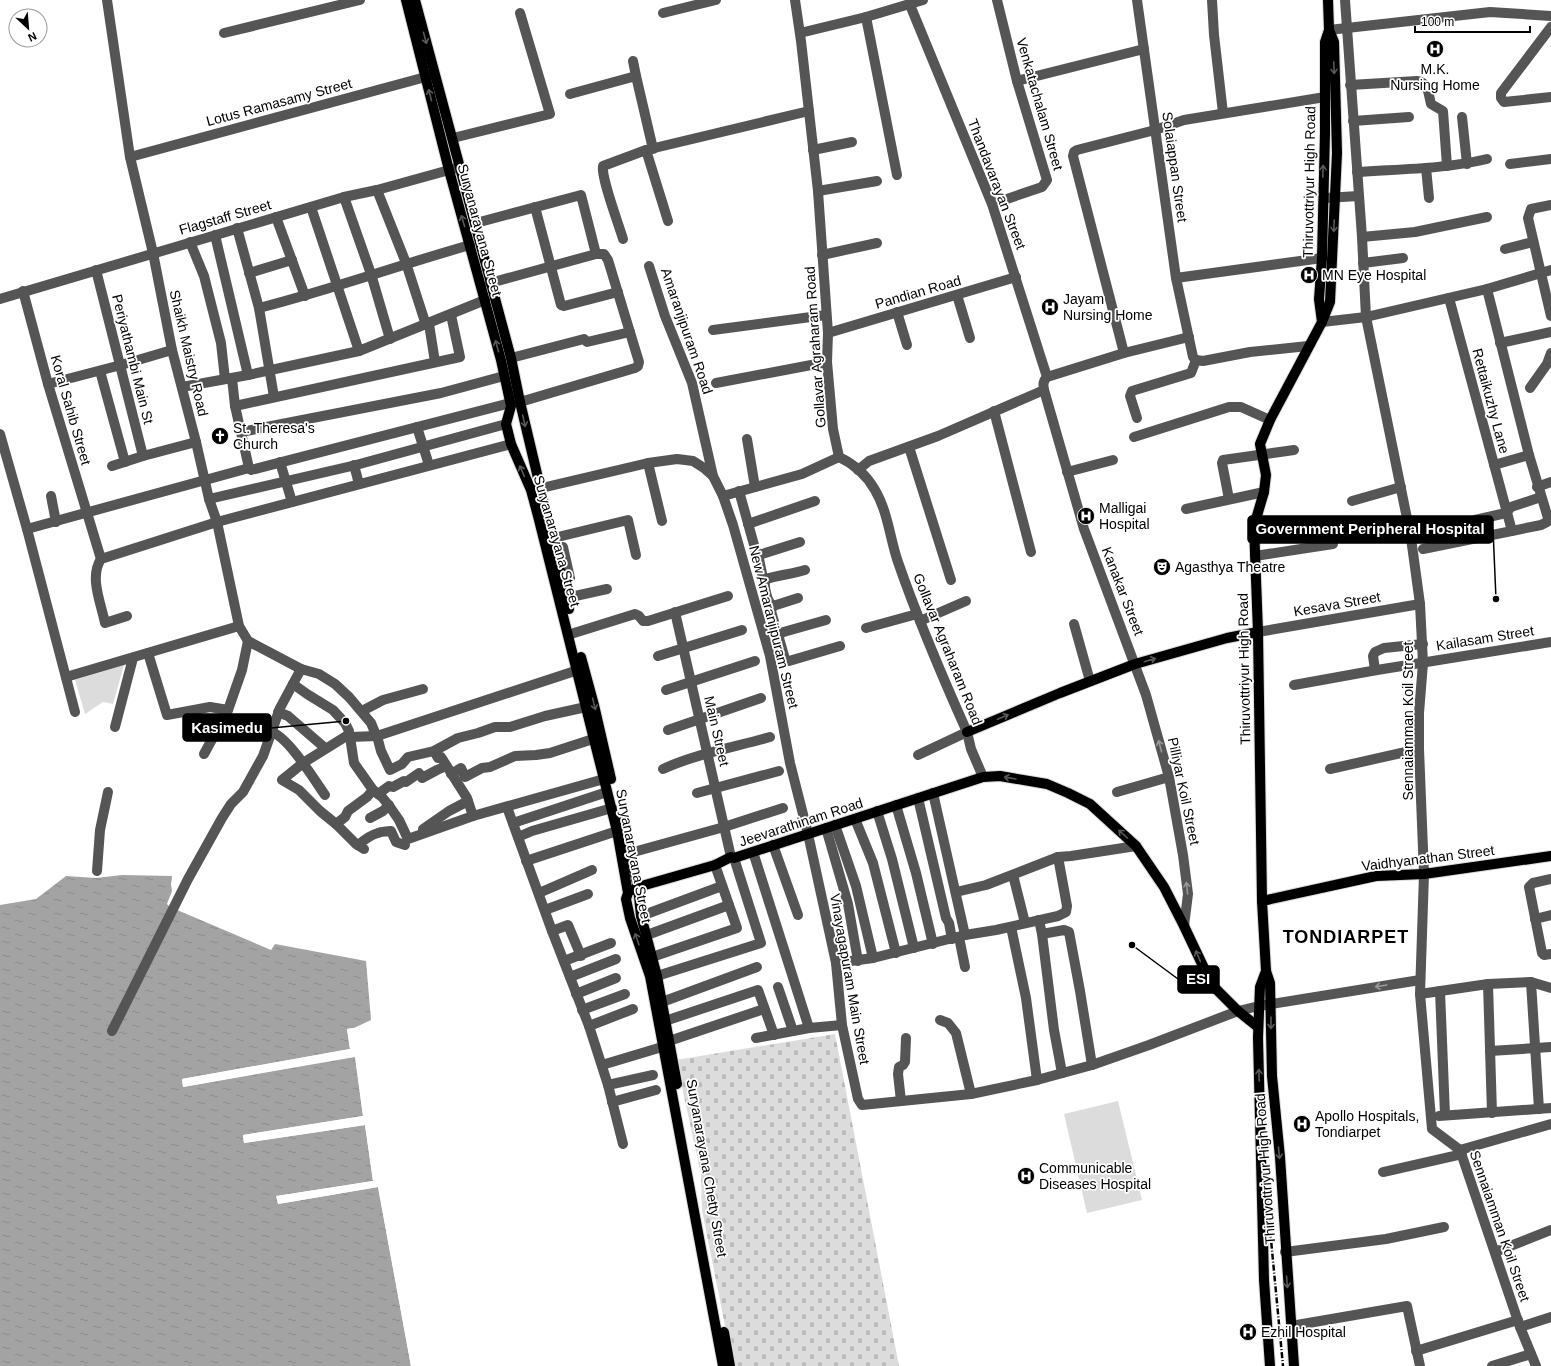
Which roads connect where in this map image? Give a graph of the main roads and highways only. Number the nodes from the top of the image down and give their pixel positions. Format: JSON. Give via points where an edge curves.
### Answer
{"nodes":[{"id":1,"x":406,"y":0,"type":"edge"},
{"id":2,"x":415,"y":0,"type":"edge"},
{"id":3,"x":1328,"y":0,"type":"edge"},
{"id":4,"x":1329,"y":30,"type":"junction"},
{"id":5,"x":430,"y":76,"type":"junction"},
{"id":6,"x":1322,"y":322,"type":"junction"},
{"id":7,"x":515,"y":402,"type":"junction"},
{"id":8,"x":535,"y":489,"type":"junction"},
{"id":9,"x":1258,"y":632,"type":"junction"},
{"id":10,"x":967,"y":732,"type":"road end"},
{"id":11,"x":1551,"y":856,"type":"edge"},
{"id":12,"x":638,"y":887,"type":"junction"},
{"id":13,"x":628,"y":894,"type":"junction"},
{"id":14,"x":1262,"y":901,"type":"junction"},
{"id":15,"x":1266,"y":971,"type":"junction"},
{"id":16,"x":653,"y":976,"type":"junction"},
{"id":17,"x":1258,"y":1027,"type":"junction"},
{"id":18,"x":666,"y":1044,"type":"junction"},
{"id":19,"x":723,"y":1366,"type":"edge"},
{"id":20,"x":730,"y":1366,"type":"edge"},
{"id":21,"x":1270,"y":1366,"type":"edge"},
{"id":22,"x":1294,"y":1366,"type":"edge"}],
"edges":[{"from":1,"to":5,"type":"main road","name":"Suryanarayana Street"},
{"from":2,"to":5,"type":"main road","name":"Suryanarayana Street","one_way":true},
{"from":3,"to":4,"type":"main road","name":"Thiruvottriyur High Road"},
{"from":6,"to":4,"type":"main road","name":"Thiruvottriyur High Road","one_way":true,"via":[[1319,299],[1322,258],[1325,42]]},
{"from":4,"to":6,"type":"main road","one_way":true,"via":[[1334,42],[1337,153],[1330,302]]},
{"from":7,"to":5,"type":"main road","name":"Suryanarayana Street","one_way":true,"via":[[504,376],[449,170]]},
{"from":5,"to":7,"type":"main road","name":"Suryanarayana Street","via":[[452,138],[476,223],[511,358]]},
{"from":6,"to":9,"type":"main road","name":"Thiruvottriyur High Road","via":[[1260,444],[1266,475],[1254,526]]},
{"from":7,"to":8,"type":"main road","name":"Suryanarayana Street","one_way":true},
{"from":8,"to":7,"type":"main road","name":"Suryanarayana Street","one_way":true,"via":[[510,444],[506,424],[511,406]]},
{"from":8,"to":12,"type":"main road","name":"Suryanarayana Street","one_way":true,"via":[[552,536]]},
{"from":8,"to":13,"type":"main road","name":"Suryanarayana Street","via":[[593,739],[618,831]]},
{"from":10,"to":9,"type":"main road","one_way":true,"via":[[1135,664]]},
{"from":9,"to":14,"type":"main road","name":"Thiruvottriyur High Road"},
{"from":11,"to":14,"type":"main road","name":"Vaidhyanathan Street","via":[[1424,874],[1376,876]]},
{"from":12,"to":13,"type":"main road","name":"Jeevarathinam Road"},
{"from":12,"to":16,"type":"main road","name":"Suryanarayana Street","via":[[641,916],[652,957]]},
{"from":17,"to":12,"type":"main road","name":"Jeevarathinam Road","one_way":true,"via":[[1212,985],[1164,887],[1136,846],[1090,804],[1047,784],[1000,776],[983,777],[715,865]]},
{"from":16,"to":13,"type":"main road","name":"Suryanarayana Street","one_way":true,"via":[[630,918],[626,899]]},
{"from":14,"to":15,"type":"main road","name":"Thiruvottriyur High Road"},
{"from":15,"to":17,"type":"main road","name":"Thiruvottriyur High Road","via":[[1260,987]]},
{"from":15,"to":22,"type":"main road","name":"Thiruvottriyur High Road","one_way":true,"via":[[1270,983],[1272,1076]]},
{"from":16,"to":18,"type":"main road","name":"Suryanarayana Chetty Street"},
{"from":16,"to":18,"type":"main road","name":"Suryanarayana Chetty Street","via":[[662,1002]]},
{"from":21,"to":17,"type":"main road","name":"Thiruvottriyur High Road","one_way":true,"via":[[1264,1280]]},
{"from":18,"to":19,"type":"main road","name":"Suryanarayana Chetty Street"},
{"from":18,"to":20,"type":"main road","name":"Suryanarayana Chetty Street"}]}
